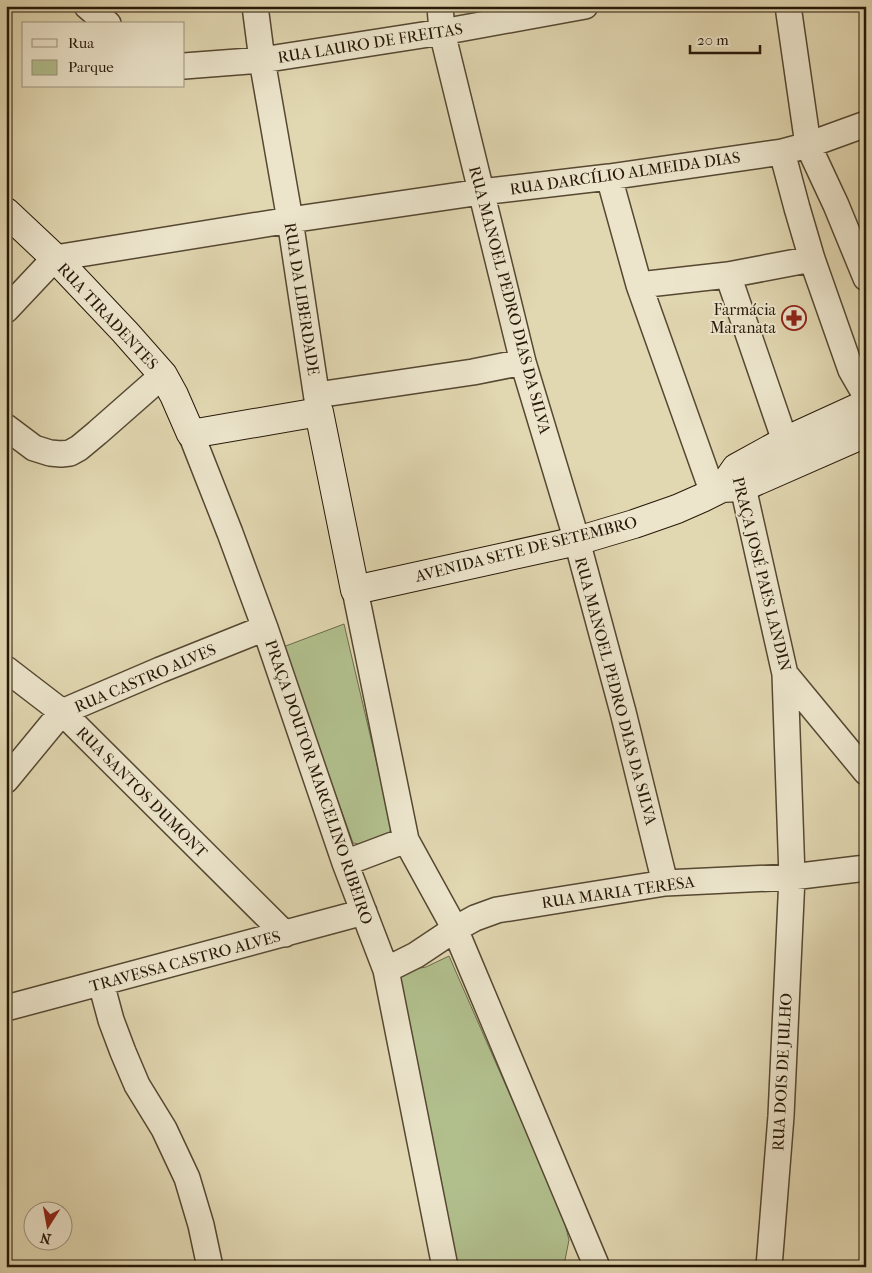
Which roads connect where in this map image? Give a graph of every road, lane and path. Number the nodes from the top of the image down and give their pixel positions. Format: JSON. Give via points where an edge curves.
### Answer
{"nodes":[{"id":1,"x":87,"y":6,"type":"edge"},
{"id":2,"x":255,"y":6,"type":"edge"},
{"id":3,"x":440,"y":6,"type":"edge"},
{"id":4,"x":584,"y":6,"type":"edge"},
{"id":5,"x":788,"y":6,"type":"edge"},
{"id":6,"x":106,"y":22,"type":"edge"},
{"id":7,"x":442,"y":32,"type":"junction"},
{"id":8,"x":262,"y":60,"type":"junction"},
{"id":9,"x":185,"y":66,"type":"edge"},
{"id":10,"x":866,"y":124,"type":"edge"},
{"id":11,"x":808,"y":145,"type":"junction"},
{"id":12,"x":782,"y":152,"type":"junction"},
{"id":13,"x":610,"y":177,"type":"junction"},
{"id":14,"x":481,"y":192,"type":"junction"},
{"id":15,"x":6,"y":212,"type":"edge"},
{"id":16,"x":290,"y":220,"type":"junction"},
{"id":17,"x":55,"y":258,"type":"junction"},
{"id":18,"x":812,"y":259,"type":"junction"},
{"id":19,"x":728,"y":275,"type":"junction"},
{"id":20,"x":866,"y":278,"type":"edge"},
{"id":21,"x":639,"y":285,"type":"junction"},
{"id":22,"x":6,"y":310,"type":"edge"},
{"id":23,"x":523,"y":362,"type":"junction"},
{"id":24,"x":163,"y":376,"type":"junction"},
{"id":25,"x":866,"y":396,"type":"edge"},
{"id":26,"x":318,"y":403,"type":"junction"},
{"id":27,"x":866,"y":404,"type":"edge"},
{"id":28,"x":6,"y":427,"type":"edge"},
{"id":29,"x":866,"y":433,"type":"edge"},
{"id":30,"x":191,"y":434,"type":"junction"},
{"id":31,"x":785,"y":441,"type":"junction"},
{"id":32,"x":728,"y":484,"type":"junction"},
{"id":33,"x":577,"y":541,"type":"junction"},
{"id":34,"x":354,"y":590,"type":"junction"},
{"id":35,"x":265,"y":628,"type":"junction"},
{"id":36,"x":6,"y":669,"type":"edge"},
{"id":37,"x":785,"y":674,"type":"junction"},
{"id":38,"x":62,"y":712,"type":"junction"},
{"id":39,"x":866,"y":772,"type":"edge"},
{"id":40,"x":6,"y":780,"type":"edge"},
{"id":41,"x":406,"y":840,"type":"junction"},
{"id":42,"x":345,"y":863,"type":"junction"},
{"id":43,"x":866,"y":868,"type":"edge"},
{"id":44,"x":792,"y":877,"type":"junction"},
{"id":45,"x":665,"y":883,"type":"junction"},
{"id":46,"x":364,"y":912,"type":"junction"},
{"id":47,"x":455,"y":929,"type":"junction"},
{"id":48,"x":285,"y":934,"type":"junction"},
{"id":49,"x":386,"y":970,"type":"junction"},
{"id":50,"x":101,"y":983,"type":"junction"},
{"id":51,"x":6,"y":1008,"type":"edge"},
{"id":52,"x":590,"y":1261,"type":"edge"},
{"id":53,"x":210,"y":1267,"type":"edge"},
{"id":54,"x":444,"y":1267,"type":"edge"},
{"id":55,"x":769,"y":1267,"type":"edge"}],
"edges":[{"from":1,"to":6,"type":"street"},
{"from":2,"to":8,"type":"street","name":"RUA DA LIBERDADE"},
{"from":3,"to":7,"type":"street","name":"RUA MANOEL PEDRO DIAS DA SILVA"},
{"from":4,"to":7,"type":"street","name":"RUA LAURO DE FREITAS"},
{"from":5,"to":11,"type":"street"},
{"from":7,"to":8,"type":"street","name":"RUA LAURO DE FREITAS"},
{"from":7,"to":14,"type":"street","name":"RUA MANOEL PEDRO DIAS DA SILVA"},
{"from":8,"to":9,"type":"street","name":"RUA LAURO DE FREITAS"},
{"from":8,"to":16,"type":"street","name":"RUA DA LIBERDADE"},
{"from":10,"to":11,"type":"street","name":"RUA DARCÍLIO ALMEIDA DIAS"},
{"from":11,"to":12,"type":"street","name":"RUA DARCÍLIO ALMEIDA DIAS"},
{"from":11,"to":20,"type":"street"},
{"from":12,"to":13,"type":"street","name":"RUA DARCÍLIO ALMEIDA DIAS"},
{"from":12,"to":18,"type":"street"},
{"from":13,"to":14,"type":"street","name":"RUA DARCÍLIO ALMEIDA DIAS"},
{"from":13,"to":21,"type":"street","name":"PRAÇA JOSÉ PAES LANDIN"},
{"from":14,"to":16,"type":"street","name":"RUA DARCÍLIO ALMEIDA DIAS"},
{"from":14,"to":23,"type":"street","name":"RUA MANOEL PEDRO DIAS DA SILVA"},
{"from":15,"to":17,"type":"main road","name":"RUA TIRADENTES"},
{"from":16,"to":17,"type":"street","name":"RUA DARCÍLIO ALMEIDA DIAS"},
{"from":16,"to":26,"type":"street","name":"RUA DA LIBERDADE"},
{"from":17,"to":22,"type":"street"},
{"from":17,"to":24,"type":"main road","name":"RUA TIRADENTES"},
{"from":18,"to":19,"type":"street"},
{"from":18,"to":25,"type":"street","via":[[851,370]]},
{"from":19,"to":21,"type":"street"},
{"from":19,"to":31,"type":"street"},
{"from":21,"to":32,"type":"street","name":"PRAÇA JOSÉ PAES LANDIN"},
{"from":23,"to":26,"type":"street"},
{"from":23,"to":33,"type":"street","name":"RUA MANOEL PEDRO DIAS DA SILVA"},
{"from":24,"to":28,"type":"street","via":[[70,453],[50,454],[34,448]]},
{"from":24,"to":30,"type":"main road","name":"RUA TIRADENTES"},
{"from":26,"to":30,"type":"main road"},
{"from":26,"to":34,"type":"main road","name":"RUA DA LIBERDADE"},
{"from":27,"to":31,"type":"main road","name":"AVENIDA SETE DE SETEMBRO"},
{"from":29,"to":32,"type":"main road","name":"AVENIDA SETE DE SETEMBRO"},
{"from":30,"to":35,"type":"street","name":"PRAÇA DOUTOR MARCELINO RIBEIRO"},
{"from":31,"to":32,"type":"main road","name":"AVENIDA SETE DE SETEMBRO"},
{"from":32,"to":33,"type":"main road","name":"AVENIDA SETE DE SETEMBRO","via":[[677,509]]},
{"from":32,"to":37,"type":"street","name":"PRAÇA JOSÉ PAES LANDIN"},
{"from":33,"to":34,"type":"main road","name":"AVENIDA SETE DE SETEMBRO"},
{"from":33,"to":45,"type":"street","name":"RUA MANOEL PEDRO DIAS DA SILVA"},
{"from":34,"to":41,"type":"street"},
{"from":35,"to":38,"type":"street","name":"RUA CASTRO ALVES"},
{"from":35,"to":42,"type":"street","name":"PRAÇA DOUTOR MARCELINO RIBEIRO"},
{"from":36,"to":38,"type":"street","name":"RUA CASTRO ALVES"},
{"from":37,"to":39,"type":"street","name":"PRAÇA JOSÉ PAES LANDIN"},
{"from":37,"to":44,"type":"street","name":"RUA DOIS DE JULHO"},
{"from":38,"to":40,"type":"street","name":"RUA SANTOS DUMONT"},
{"from":38,"to":48,"type":"street","name":"RUA SANTOS DUMONT"},
{"from":41,"to":42,"type":"street"},
{"from":41,"to":47,"type":"street"},
{"from":42,"to":46,"type":"street","name":"PRAÇA DOUTOR MARCELINO RIBEIRO"},
{"from":43,"to":44,"type":"street","name":"RUA MARIA TERESA"},
{"from":44,"to":45,"type":"street","name":"RUA MARIA TERESA"},
{"from":44,"to":55,"type":"street","name":"RUA DOIS DE JULHO","via":[[781,1116]]},
{"from":45,"to":47,"type":"street","name":"RUA MARIA TERESA","via":[[497,910]]},
{"from":46,"to":48,"type":"street","name":"TRAVESSA CASTRO ALVES"},
{"from":46,"to":49,"type":"street","name":"PRAÇA DOUTOR MARCELINO RIBEIRO"},
{"from":47,"to":49,"type":"street","name":"RUA MARIA TERESA","via":[[427,949]]},
{"from":47,"to":52,"type":"street"},
{"from":48,"to":50,"type":"street","name":"TRAVESSA CASTRO ALVES"},
{"from":49,"to":54,"type":"street","name":"PRAÇA DOUTOR MARCELINO RIBEIRO"},
{"from":50,"to":51,"type":"street","name":"TRAVESSA CASTRO ALVES"},
{"from":50,"to":53,"type":"street","via":[[136,1085],[164,1129],[187,1178]]}]}
